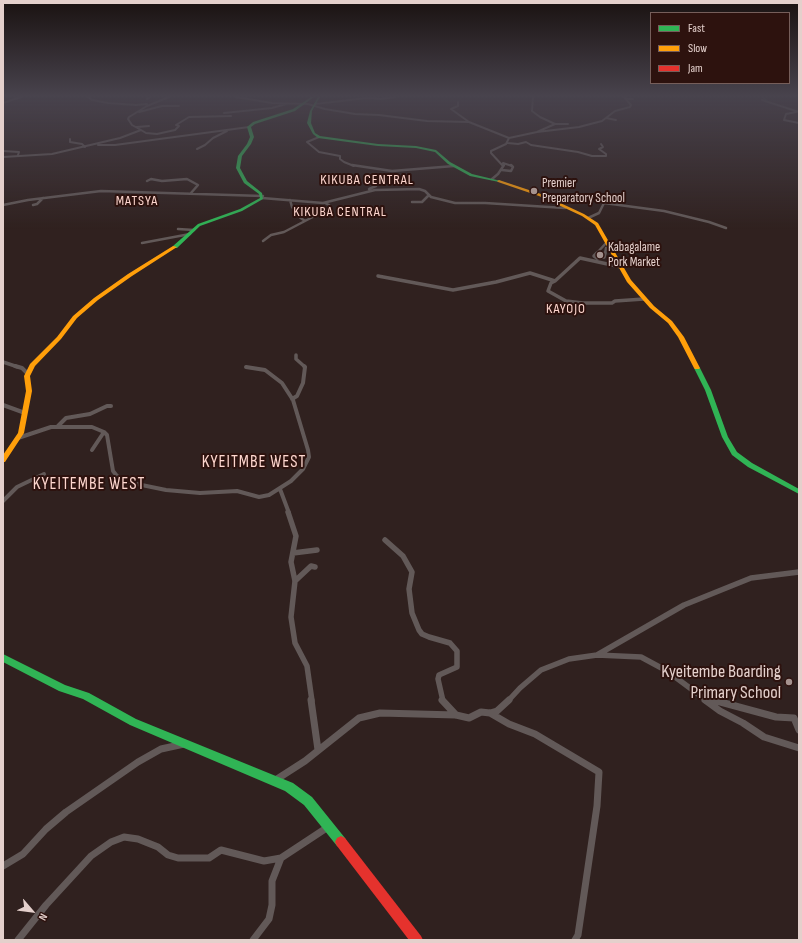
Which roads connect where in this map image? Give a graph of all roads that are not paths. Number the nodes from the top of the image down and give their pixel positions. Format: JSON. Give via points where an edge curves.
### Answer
{"nodes":[{"id":1,"x":70,"y":141,"type":"edge"},
{"id":2,"x":108,"y":141,"type":"edge"},
{"id":3,"x":126,"y":141,"type":"edge"},
{"id":4,"x":210,"y":141,"type":"edge"},
{"id":5,"x":250,"y":141,"type":"edge"},
{"id":6,"x":309,"y":141,"type":"edge"},
{"id":7,"x":349,"y":141,"type":"edge"},
{"id":8,"x":534,"y":142,"type":"dead end"},
{"id":9,"x":508,"y":143,"type":"joint"},
{"id":10,"x":94,"y":144,"type":"junction"},
{"id":11,"x":601,"y":144,"type":"dead end"},
{"id":12,"x":531,"y":145,"type":"junction"},
{"id":13,"x":537,"y":146,"type":"junction"},
{"id":14,"x":85,"y":147,"type":"junction"},
{"id":15,"x":197,"y":149,"type":"dead end"},
{"id":16,"x":3,"y":151,"type":"edge"},
{"id":17,"x":536,"y":151,"type":"dead end"},
{"id":18,"x":18,"y":155,"type":"junction"},
{"id":19,"x":3,"y":157,"type":"edge"},
{"id":20,"x":503,"y":164,"type":"junction"},
{"id":21,"x":454,"y":166,"type":"junction"},
{"id":22,"x":502,"y":170,"type":"junction"},
{"id":23,"x":492,"y":179,"type":"junction"},
{"id":24,"x":147,"y":181,"type":"dead end"},
{"id":25,"x":376,"y":186,"type":"dead end"},
{"id":26,"x":370,"y":191,"type":"junction"},
{"id":27,"x":190,"y":193,"type":"junction"},
{"id":28,"x":51,"y":194,"type":"dead end"},
{"id":29,"x":39,"y":195,"type":"dead end"},
{"id":30,"x":429,"y":195,"type":"junction"},
{"id":31,"x":65,"y":196,"type":"junction"},
{"id":32,"x":263,"y":197,"type":"junction"},
{"id":33,"x":43,"y":198,"type":"junction"},
{"id":34,"x":31,"y":199,"type":"junction"},
{"id":35,"x":290,"y":200,"type":"junction"},
{"id":36,"x":325,"y":202,"type":"junction"},
{"id":37,"x":412,"y":202,"type":"dead end"},
{"id":38,"x":3,"y":205,"type":"edge"},
{"id":39,"x":34,"y":205,"type":"dead end"},
{"id":40,"x":565,"y":208,"type":"junction"},
{"id":41,"x":588,"y":218,"type":"junction"},
{"id":42,"x":305,"y":221,"type":"junction"},
{"id":43,"x":726,"y":228,"type":"dead end"},
{"id":44,"x":178,"y":229,"type":"dead end"},
{"id":45,"x":192,"y":232,"type":"junction"},
{"id":46,"x":263,"y":242,"type":"dead end"},
{"id":47,"x":142,"y":243,"type":"dead end"},
{"id":48,"x":609,"y":245,"type":"junction"},
{"id":49,"x":621,"y":267,"type":"junction"},
{"id":50,"x":378,"y":276,"type":"dead end"},
{"id":51,"x":554,"y":281,"type":"junction"},
{"id":52,"x":442,"y":285,"type":"dead end"},
{"id":53,"x":446,"y":289,"type":"junction"},
{"id":54,"x":644,"y":299,"type":"junction"},
{"id":55,"x":296,"y":355,"type":"dead end"},
{"id":56,"x":3,"y":362,"type":"edge"},
{"id":57,"x":246,"y":367,"type":"dead end"},
{"id":58,"x":28,"y":374,"type":"junction"},
{"id":59,"x":292,"y":399,"type":"junction"},
{"id":60,"x":3,"y":405,"type":"edge"},
{"id":61,"x":111,"y":406,"type":"dead end"},
{"id":62,"x":25,"y":413,"type":"junction"},
{"id":63,"x":58,"y":426,"type":"junction"},
{"id":64,"x":104,"y":432,"type":"junction"},
{"id":65,"x":18,"y":438,"type":"junction"},
{"id":66,"x":92,"y":450,"type":"dead end"},
{"id":67,"x":3,"y":460,"type":"edge"},
{"id":68,"x":44,"y":474,"type":"dead end"},
{"id":69,"x":281,"y":492,"type":"junction"},
{"id":70,"x":799,"y":492,"type":"edge"},
{"id":71,"x":3,"y":501,"type":"edge"},
{"id":72,"x":385,"y":540,"type":"dead end"},
{"id":73,"x":317,"y":550,"type":"dead end"},
{"id":74,"x":293,"y":552,"type":"junction"},
{"id":75,"x":315,"y":567,"type":"dead end"},
{"id":76,"x":799,"y":572,"type":"edge"},
{"id":77,"x":295,"y":582,"type":"junction"},
{"id":78,"x":597,"y":655,"type":"junction"},
{"id":79,"x":3,"y":658,"type":"edge"},
{"id":80,"x":702,"y":697,"type":"junction"},
{"id":81,"x":490,"y":712,"type":"junction"},
{"id":82,"x":456,"y":715,"type":"junction"},
{"id":83,"x":799,"y":730,"type":"edge"},
{"id":84,"x":186,"y":744,"type":"junction"},
{"id":85,"x":799,"y":748,"type":"edge"},
{"id":86,"x":318,"y":750,"type":"junction"},
{"id":87,"x":275,"y":780,"type":"junction"},
{"id":88,"x":330,"y":826,"type":"junction"},
{"id":89,"x":281,"y":858,"type":"junction"},
{"id":90,"x":4,"y":866,"type":"edge"},
{"id":91,"x":18,"y":940,"type":"edge"},
{"id":92,"x":253,"y":940,"type":"edge"},
{"id":93,"x":416,"y":940,"type":"edge"},
{"id":94,"x":575,"y":940,"type":"edge"}],
"edges":[{"from":1,"to":14,"type":"street"},
{"from":2,"to":10,"type":"street"},
{"from":3,"to":10,"type":"street","via":[[104,146]]},
{"from":4,"to":15,"type":"street"},
{"from":5,"to":32,"type":"street","via":[[240,156],[238,168],[245,182]]},
{"from":6,"to":21,"type":"street","via":[[307,142],[319,152],[340,156],[344,162],[355,166],[392,171]]},
{"from":7,"to":21,"type":"street","via":[[428,149],[438,152]]},
{"from":8,"to":13,"type":"street"},
{"from":9,"to":12,"type":"street","via":[[526,142]]},
{"from":9,"to":20,"type":"street","via":[[490,153]]},
{"from":10,"to":14,"type":"street"},
{"from":11,"to":13,"type":"street","via":[[603,147],[599,150],[607,156],[592,156],[576,151]]},
{"from":12,"to":13,"type":"street"},
{"from":12,"to":17,"type":"street"},
{"from":14,"to":18,"type":"street","via":[[47,155]]},
{"from":16,"to":18,"type":"street","via":[[18,152]]},
{"from":18,"to":19,"type":"street"},
{"from":20,"to":22,"type":"street"},
{"from":20,"to":22,"type":"street","via":[[510,164],[513,167],[510,171]]},
{"from":21,"to":23,"type":"street","via":[[471,175]]},
{"from":22,"to":23,"type":"street"},
{"from":23,"to":40,"type":"street","via":[[540,195]]},
{"from":24,"to":27,"type":"street","via":[[187,179],[198,185]]},
{"from":25,"to":26,"type":"street","via":[[369,189]]},
{"from":26,"to":30,"type":"street","via":[[419,189]]},
{"from":26,"to":36,"type":"street"},
{"from":27,"to":31,"type":"street","via":[[101,191]]},
{"from":27,"to":32,"type":"street"},
{"from":28,"to":31,"type":"street"},
{"from":29,"to":34,"type":"street","via":[[30,197]]},
{"from":30,"to":37,"type":"street","via":[[422,202]]},
{"from":30,"to":40,"type":"street","via":[[455,203]]},
{"from":31,"to":33,"type":"street"},
{"from":32,"to":35,"type":"street"},
{"from":32,"to":45,"type":"street","via":[[241,210],[207,222]]},
{"from":33,"to":34,"type":"street"},
{"from":33,"to":39,"type":"street"},
{"from":34,"to":38,"type":"street"},
{"from":35,"to":36,"type":"street"},
{"from":35,"to":42,"type":"street","via":[[295,214]]},
{"from":36,"to":42,"type":"street","via":[[330,208]]},
{"from":40,"to":41,"type":"street"},
{"from":41,"to":43,"type":"street","via":[[599,213],[604,203],[664,212]]},
{"from":41,"to":48,"type":"street","via":[[600,228]]},
{"from":42,"to":46,"type":"street","via":[[288,231],[271,235]]},
{"from":44,"to":45,"type":"street"},
{"from":45,"to":47,"type":"street"},
{"from":45,"to":58,"type":"street","via":[[175,247],[86,307],[32,365]]},
{"from":48,"to":48,"type":"street","via":[[604,257],[594,256]]},
{"from":48,"to":49,"type":"street"},
{"from":49,"to":51,"type":"street","via":[[578,259]]},
{"from":49,"to":54,"type":"street"},
{"from":50,"to":53,"type":"street"},
{"from":51,"to":53,"type":"street","via":[[530,273],[496,282]]},
{"from":51,"to":54,"type":"street","via":[[548,291],[566,301],[612,303]]},
{"from":52,"to":53,"type":"street"},
{"from":54,"to":70,"type":"street","via":[[670,322],[681,336],[708,390],[725,437],[734,452],[750,465]]},
{"from":55,"to":59,"type":"street","via":[[296,359],[304,367],[303,383],[297,396]]},
{"from":56,"to":58,"type":"street","via":[[22,368]]},
{"from":57,"to":59,"type":"street","via":[[265,370],[271,374],[282,383]]},
{"from":58,"to":62,"type":"street","via":[[29,391]]},
{"from":59,"to":69,"type":"street","via":[[309,456],[299,474]]},
{"from":60,"to":62,"type":"street"},
{"from":61,"to":63,"type":"street","via":[[90,414],[66,418]]},
{"from":62,"to":65,"type":"street"},
{"from":63,"to":64,"type":"street","via":[[85,426]]},
{"from":63,"to":65,"type":"street"},
{"from":64,"to":66,"type":"street"},
{"from":64,"to":69,"type":"street","via":[[108,440],[113,471],[127,482],[157,489],[200,493],[237,491],[259,497]]},
{"from":65,"to":67,"type":"street"},
{"from":68,"to":71,"type":"street","via":[[17,487]]},
{"from":69,"to":74,"type":"street","via":[[296,536]]},
{"from":72,"to":82,"type":"street","via":[[403,556],[412,572],[409,588],[412,613],[419,630],[429,637],[450,643],[457,652],[457,667],[439,675],[438,679],[442,700]]},
{"from":73,"to":74,"type":"street"},
{"from":74,"to":77,"type":"street","via":[[291,562]]},
{"from":75,"to":77,"type":"street","via":[[311,566]]},
{"from":76,"to":78,"type":"street","via":[[751,578],[714,592],[684,605]]},
{"from":77,"to":86,"type":"street","via":[[291,617],[295,643],[307,666]]},
{"from":78,"to":80,"type":"street","via":[[641,657],[667,671]]},
{"from":78,"to":81,"type":"street","via":[[569,659],[540,670],[504,706]]},
{"from":79,"to":84,"type":"street","via":[[62,688],[86,696],[134,722]]},
{"from":80,"to":83,"type":"street","via":[[776,717],[794,718]]},
{"from":80,"to":85,"type":"street","via":[[720,711],[764,737]]},
{"from":81,"to":82,"type":"street","via":[[481,712],[469,718]]},
{"from":81,"to":94,"type":"street","via":[[509,724],[535,734],[599,772],[597,806],[578,935]]},
{"from":82,"to":86,"type":"street","via":[[369,715],[359,718]]},
{"from":84,"to":87,"type":"street"},
{"from":84,"to":90,"type":"street","via":[[161,749],[138,762],[66,812],[23,854]]},
{"from":86,"to":87,"type":"street","via":[[306,761]]},
{"from":87,"to":88,"type":"street","via":[[308,801]]},
{"from":88,"to":89,"type":"street"},
{"from":88,"to":93,"type":"street"},
{"from":89,"to":91,"type":"street","via":[[264,861],[221,850],[209,858],[178,858],[138,839],[124,838],[111,842],[87,860],[46,904]]},
{"from":89,"to":92,"type":"street","via":[[276,865],[272,881],[269,919]]}]}
